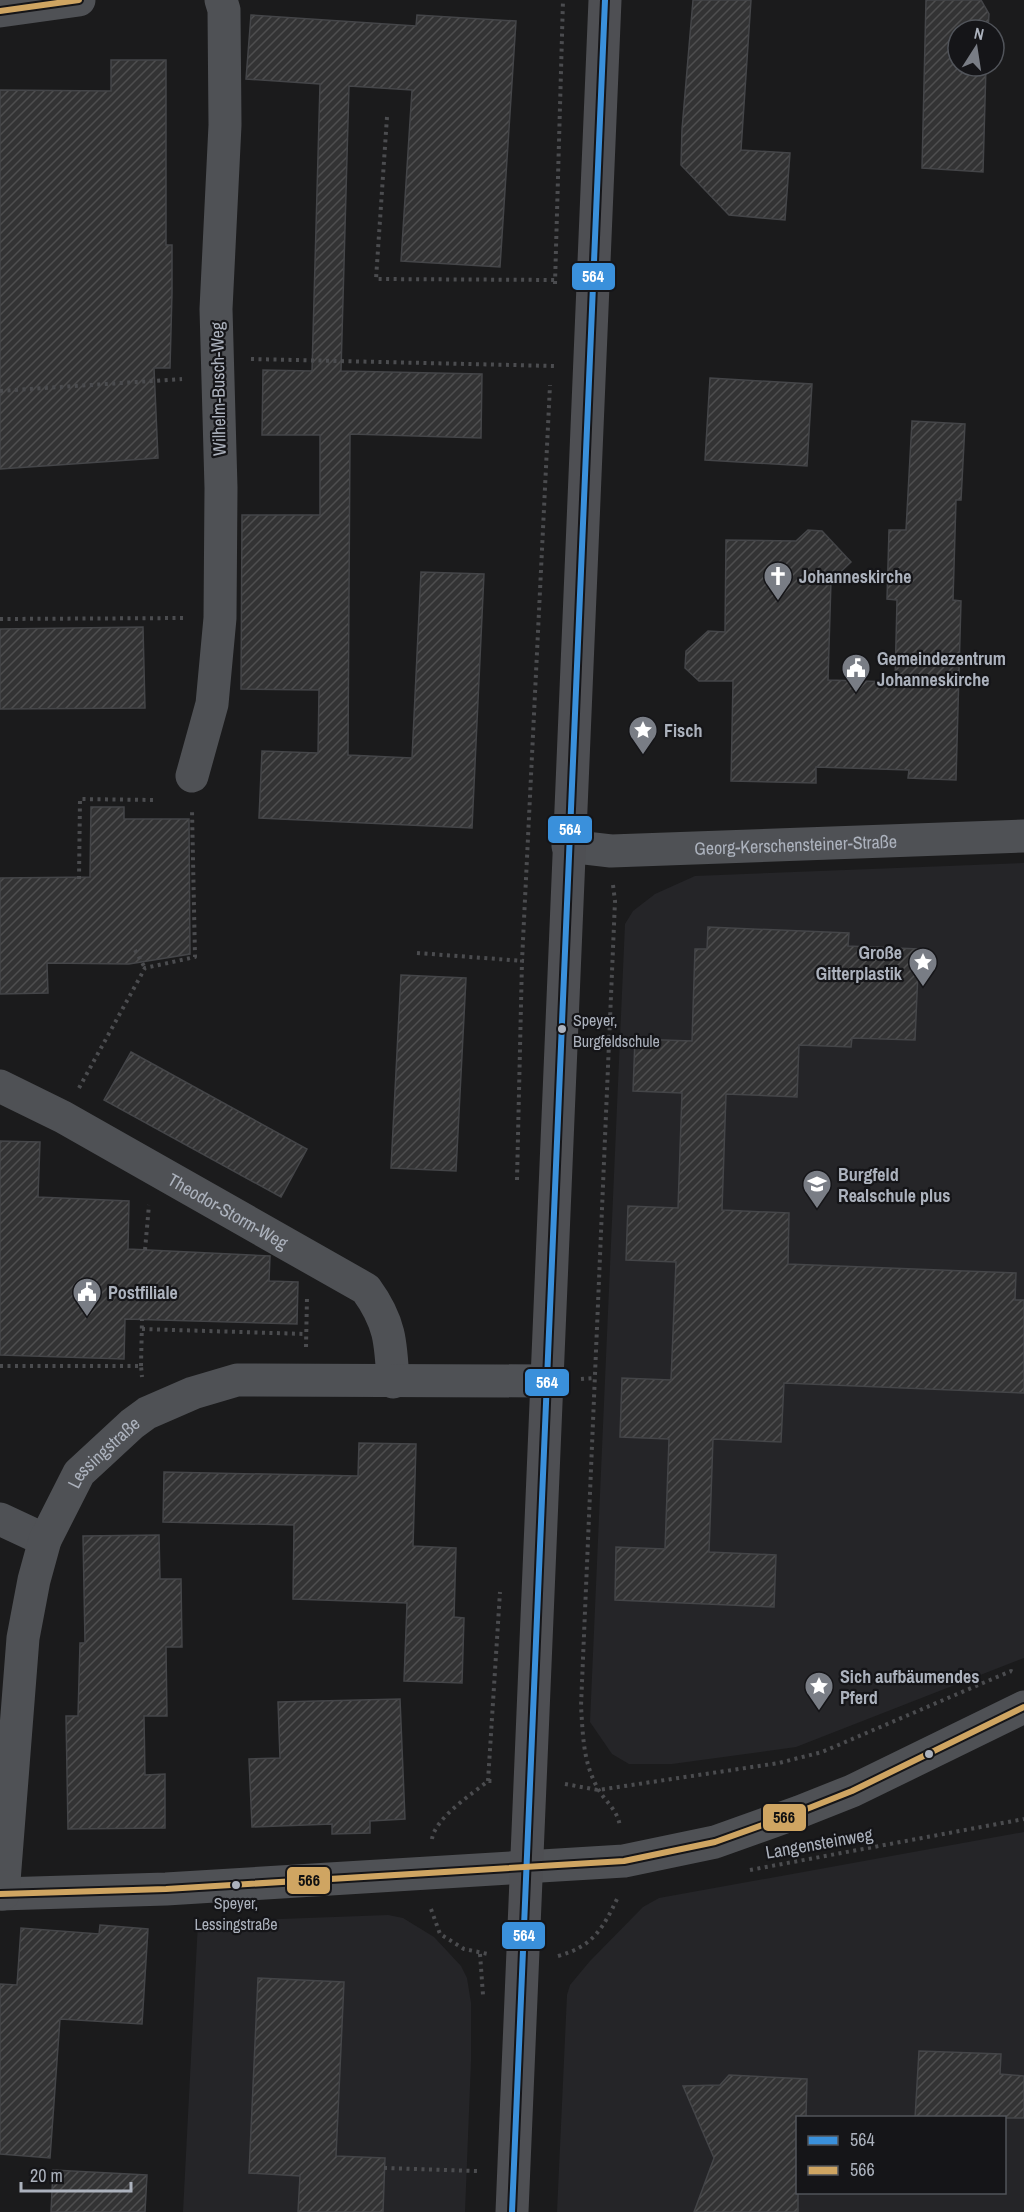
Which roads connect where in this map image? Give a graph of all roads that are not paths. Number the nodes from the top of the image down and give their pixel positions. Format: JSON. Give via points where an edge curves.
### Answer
{"nodes":[{"id":1,"x":79,"y":0,"type":"edge"},
{"id":2,"x":221,"y":0,"type":"edge"},
{"id":3,"x":604,"y":0,"type":"edge"},
{"id":4,"x":0,"y":11,"type":"edge"},
{"id":5,"x":192,"y":776,"type":"road end"},
{"id":6,"x":1024,"y":837,"type":"edge"},
{"id":7,"x":568,"y":846,"type":"junction"},
{"id":8,"x":0,"y":1086,"type":"edge"},
{"id":9,"x":547,"y":1380,"type":"junction"},
{"id":10,"x":393,"y":1382,"type":"junction"},
{"id":11,"x":0,"y":1519,"type":"edge"},
{"id":12,"x":45,"y":1540,"type":"junction"},
{"id":13,"x":1024,"y":1707,"type":"edge"},
{"id":14,"x":526,"y":1866,"type":"junction"},
{"id":15,"x":2,"y":1894,"type":"edge"},
{"id":16,"x":512,"y":2212,"type":"edge"}],
"edges":[{"from":1,"to":4,"type":"street"},
{"from":2,"to":5,"type":"street","name":"Wilhelm-Busch-Weg","via":[[225,125],[216,309],[220,618],[212,704]]},
{"from":3,"to":7,"type":"main road"},
{"from":6,"to":7,"type":"street","name":"Georg-Kerschensteiner-Straße","via":[[611,850]]},
{"from":7,"to":9,"type":"main road"},
{"from":8,"to":10,"type":"street","name":"Theodor-Storm-Weg","via":[[63,1117],[366,1289],[389,1329]]},
{"from":9,"to":10,"type":"street","name":"Lessingstraße"},
{"from":9,"to":14,"type":"main road"},
{"from":10,"to":12,"type":"street","name":"Lessingstraße","via":[[237,1380],[147,1413],[79,1473]]},
{"from":11,"to":12,"type":"street"},
{"from":12,"to":15,"type":"street","name":"Lessingstraße","via":[[23,1638]]},
{"from":13,"to":14,"type":"street","via":[[852,1791],[715,1842],[624,1861]]},
{"from":14,"to":15,"type":"street","via":[[217,1886]]},
{"from":14,"to":16,"type":"main road"}]}
